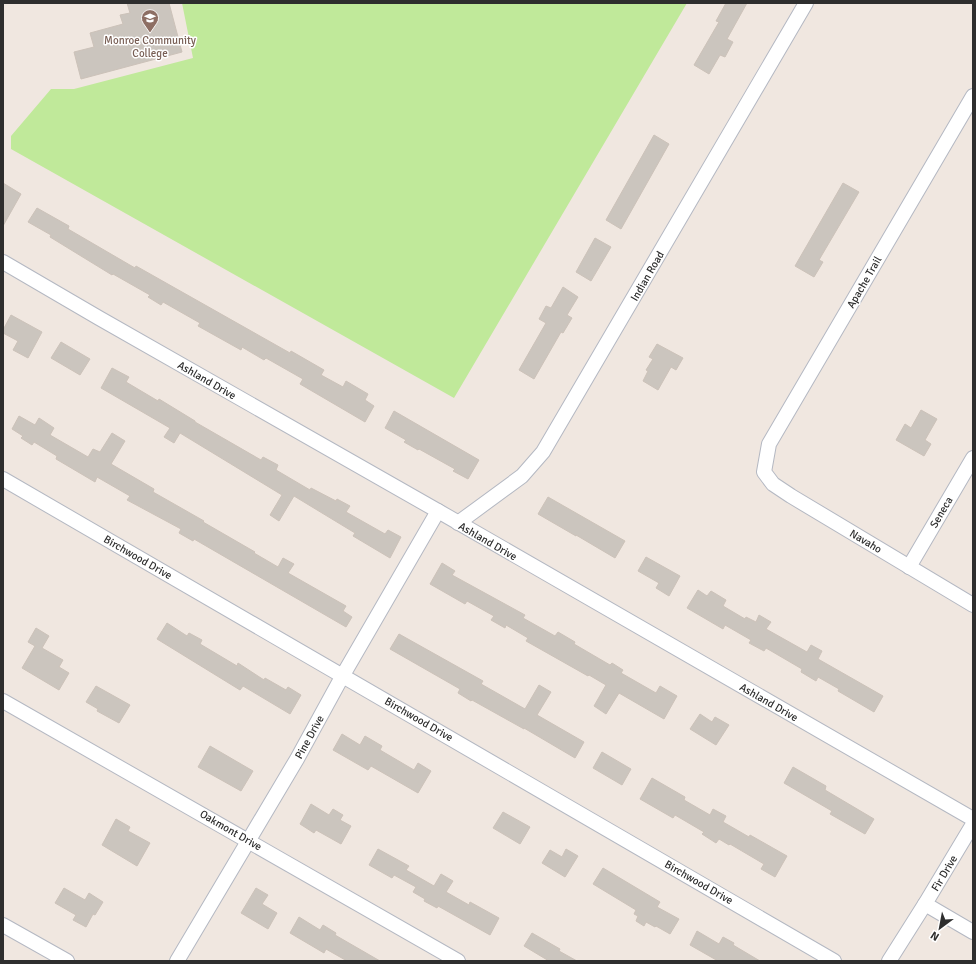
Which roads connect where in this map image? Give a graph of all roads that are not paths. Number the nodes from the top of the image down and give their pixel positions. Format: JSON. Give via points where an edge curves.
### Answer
{"nodes":[{"id":1,"x":806,"y":3,"type":"edge"},
{"id":2,"x":973,"y":96,"type":"edge"},
{"id":3,"x":3,"y":262,"type":"edge"},
{"id":4,"x":973,"y":458,"type":"edge"},
{"id":5,"x":764,"y":472,"type":"joint"},
{"id":6,"x":3,"y":479,"type":"edge"},
{"id":7,"x":438,"y":512,"type":"junction"},
{"id":8,"x":458,"y":523,"type":"junction"},
{"id":9,"x":909,"y":567,"type":"junction"},
{"id":10,"x":973,"y":604,"type":"edge"},
{"id":11,"x":343,"y":675,"type":"junction"},
{"id":12,"x":3,"y":701,"type":"edge"},
{"id":13,"x":973,"y":819,"type":"edge"},
{"id":14,"x":973,"y":824,"type":"edge"},
{"id":15,"x":248,"y":840,"type":"junction"},
{"id":16,"x":925,"y":904,"type":"junction"},
{"id":17,"x":3,"y":925,"type":"edge"},
{"id":18,"x":973,"y":932,"type":"edge"},
{"id":19,"x":67,"y":961,"type":"edge"},
{"id":20,"x":177,"y":961,"type":"edge"},
{"id":21,"x":458,"y":961,"type":"edge"},
{"id":22,"x":834,"y":961,"type":"edge"},
{"id":23,"x":889,"y":961,"type":"edge"}],
"edges":[{"from":1,"to":8,"type":"street","name":"Indian Road","via":[[543,452],[522,476]]},
{"from":2,"to":5,"type":"street","name":"Apache Trail","via":[[769,444]]},
{"from":3,"to":7,"type":"street","name":"Ashland Drive"},
{"from":4,"to":9,"type":"street","name":"Seneca"},
{"from":5,"to":9,"type":"street","name":"Navaho","via":[[773,484],[791,496]]},
{"from":6,"to":11,"type":"street","name":"Birchwood Drive"},
{"from":7,"to":8,"type":"street","name":"Ashland Drive"},
{"from":7,"to":11,"type":"street","name":"Pine Drive"},
{"from":8,"to":13,"type":"street","name":"Ashland Drive"},
{"from":9,"to":10,"type":"street","name":"Navaho"},
{"from":11,"to":15,"type":"street","name":"Pine Drive","via":[[297,759]]},
{"from":11,"to":22,"type":"street","name":"Birchwood Drive"},
{"from":12,"to":15,"type":"street","name":"Oakmont Drive"},
{"from":14,"to":16,"type":"street","name":"Fir Drive"},
{"from":15,"to":20,"type":"street","name":"Pine Drive"},
{"from":15,"to":21,"type":"street","name":"Oakmont Drive"},
{"from":16,"to":18,"type":"street"},
{"from":16,"to":23,"type":"street","name":"Fir Drive"},
{"from":17,"to":19,"type":"street"}]}
